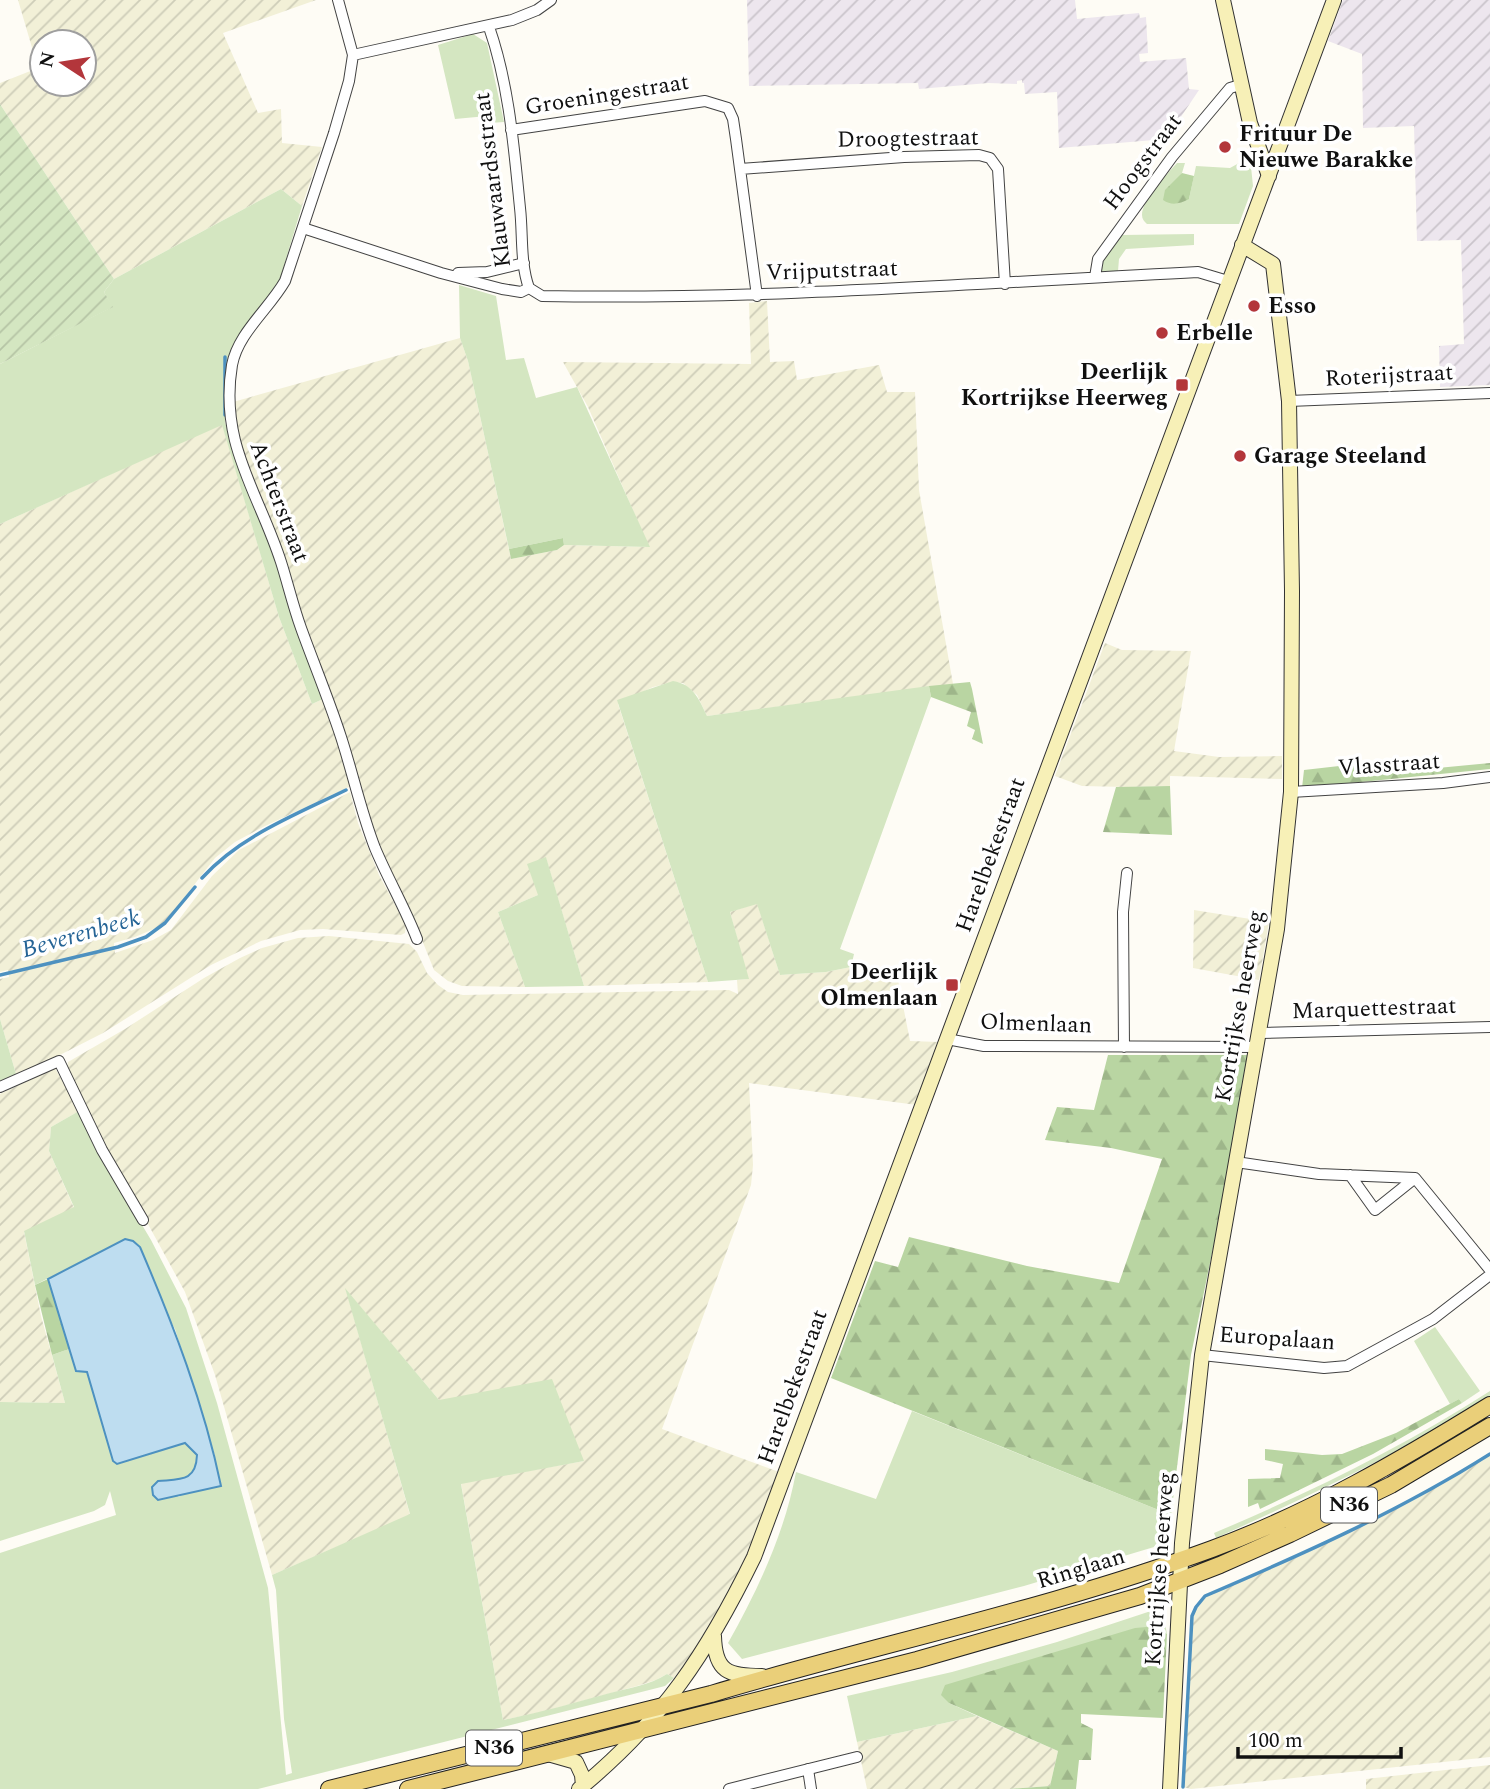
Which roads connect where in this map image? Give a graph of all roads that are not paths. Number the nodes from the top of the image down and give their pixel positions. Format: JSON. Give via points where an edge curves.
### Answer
{"nodes":[{"id":1,"x":338,"y":0,"type":"edge"},
{"id":2,"x":551,"y":0,"type":"edge"},
{"id":3,"x":1223,"y":0,"type":"edge"},
{"id":4,"x":1334,"y":0,"type":"edge"},
{"id":5,"x":489,"y":27,"type":"junction"},
{"id":6,"x":353,"y":55,"type":"junction"},
{"id":7,"x":1240,"y":85,"type":"junction"},
{"id":8,"x":511,"y":130,"type":"junction"},
{"id":9,"x":740,"y":169,"type":"junction"},
{"id":10,"x":1269,"y":176,"type":"junction"},
{"id":11,"x":303,"y":228,"type":"junction"},
{"id":12,"x":1242,"y":245,"type":"junction"},
{"id":13,"x":524,"y":263,"type":"junction"},
{"id":14,"x":441,"y":272,"type":"junction"},
{"id":15,"x":1095,"y":277,"type":"junction"},
{"id":16,"x":1228,"y":281,"type":"junction"},
{"id":17,"x":1006,"y":284,"type":"junction"},
{"id":18,"x":529,"y":288,"type":"junction"},
{"id":19,"x":757,"y":296,"type":"junction"},
{"id":20,"x":1490,"y":393,"type":"edge"},
{"id":21,"x":1289,"y":401,"type":"junction"},
{"id":22,"x":1490,"y":777,"type":"edge"},
{"id":23,"x":1292,"y":792,"type":"junction"},
{"id":24,"x":1127,"y":873,"type":"dead end"},
{"id":25,"x":418,"y":939,"type":"dead end"},
{"id":26,"x":1490,"y":1027,"type":"edge"},
{"id":27,"x":947,"y":1039,"type":"junction"},
{"id":28,"x":1258,"y":1040,"type":"junction"},
{"id":29,"x":1124,"y":1047,"type":"junction"},
{"id":30,"x":0,"y":1087,"type":"edge"},
{"id":31,"x":1236,"y":1161,"type":"junction"},
{"id":32,"x":1350,"y":1175,"type":"junction"},
{"id":33,"x":1415,"y":1178,"type":"junction"},
{"id":34,"x":143,"y":1220,"type":"dead end"},
{"id":35,"x":1490,"y":1272,"type":"edge"},
{"id":36,"x":1202,"y":1354,"type":"junction"},
{"id":37,"x":1490,"y":1405,"type":"edge"},
{"id":38,"x":1490,"y":1426,"type":"edge"},
{"id":39,"x":1181,"y":1560,"type":"junction"},
{"id":40,"x":1180,"y":1581,"type":"junction"},
{"id":41,"x":714,"y":1636,"type":"junction"},
{"id":42,"x":771,"y":1676,"type":"junction"},
{"id":43,"x":662,"y":1711,"type":"junction"},
{"id":44,"x":645,"y":1729,"type":"junction"},
{"id":45,"x":547,"y":1754,"type":"junction"},
{"id":46,"x":857,"y":1757,"type":"dead end"},
{"id":47,"x":808,"y":1769,"type":"junction"},
{"id":48,"x":581,"y":1788,"type":"edge"},
{"id":49,"x":329,"y":1789,"type":"edge"},
{"id":50,"x":408,"y":1789,"type":"edge"},
{"id":51,"x":729,"y":1789,"type":"edge"},
{"id":52,"x":811,"y":1789,"type":"edge"},
{"id":53,"x":1170,"y":1789,"type":"edge"}],
"edges":[{"from":1,"to":6,"type":"street","name":"Achterstraat"},
{"from":2,"to":5,"type":"street","via":[[537,10]]},
{"from":3,"to":7,"type":"street"},
{"from":4,"to":10,"type":"street","name":"Harelbekestraat"},
{"from":5,"to":6,"type":"street"},
{"from":5,"to":8,"type":"street","name":"Klauwaardsstraat"},
{"from":6,"to":11,"type":"street","name":"Achterstraat"},
{"from":7,"to":10,"type":"street"},
{"from":7,"to":15,"type":"street","name":"Hoogstraat","via":[[1230,88],[1172,158],[1098,259]]},
{"from":8,"to":9,"type":"street","name":"Groeningestraat","via":[[705,101],[728,108]]},
{"from":8,"to":13,"type":"street","name":"Klauwaardsstraat"},
{"from":9,"to":17,"type":"street","name":"Droogtestraat","via":[[904,157],[990,158],[998,169]]},
{"from":9,"to":19,"type":"street","name":"Groeningestraat"},
{"from":10,"to":12,"type":"street","name":"Harelbekestraat"},
{"from":11,"to":14,"type":"street","name":"Vrijputstraat"},
{"from":11,"to":25,"type":"street","name":"Achterstraat","via":[[285,281],[235,353],[231,427],[236,454],[273,539],[371,836]]},
{"from":12,"to":16,"type":"street","name":"Harelbekestraat"},
{"from":12,"to":21,"type":"street","name":"Kortrijkse heerweg","via":[[1273,264]]},
{"from":13,"to":14,"type":"street","name":"Vrijputstraat","via":[[487,272]]},
{"from":13,"to":18,"type":"street","name":"Klauwaardsstraat"},
{"from":14,"to":18,"type":"street","name":"Vrijputstraat","via":[[502,289],[522,292]]},
{"from":15,"to":16,"type":"street","name":"Vrijputstraat","via":[[1198,272]]},
{"from":15,"to":17,"type":"street","name":"Vrijputstraat"},
{"from":16,"to":27,"type":"street","name":"Harelbekestraat"},
{"from":17,"to":19,"type":"street","name":"Vrijputstraat"},
{"from":18,"to":19,"type":"street","name":"Vrijputstraat","via":[[542,296]]},
{"from":20,"to":21,"type":"street","name":"Roterijstraat"},
{"from":21,"to":23,"type":"street","name":"Kortrijkse heerweg"},
{"from":22,"to":23,"type":"street","name":"Vlasstraat"},
{"from":23,"to":28,"type":"street","name":"Kortrijkse heerweg","via":[[1277,929]]},
{"from":24,"to":29,"type":"street","name":"Olmenlaan"},
{"from":26,"to":28,"type":"street","name":"Marquettestraat"},
{"from":27,"to":29,"type":"street","name":"Olmenlaan","via":[[984,1046]]},
{"from":27,"to":41,"type":"street","name":"Harelbekestraat","via":[[754,1557]]},
{"from":28,"to":29,"type":"street","name":"Olmenlaan"},
{"from":28,"to":31,"type":"street","name":"Kortrijkse heerweg"},
{"from":30,"to":34,"type":"street","via":[[59,1061],[102,1150]]},
{"from":31,"to":32,"type":"street"},
{"from":31,"to":36,"type":"street","name":"Kortrijkse heerweg"},
{"from":32,"to":33,"type":"street"},
{"from":32,"to":33,"type":"street","via":[[1375,1210]]},
{"from":33,"to":35,"type":"street"},
{"from":35,"to":36,"type":"street","name":"Europalaan","via":[[1433,1319],[1347,1366],[1324,1368]]},
{"from":36,"to":39,"type":"street","name":"Kortrijkse heerweg"},
{"from":37,"to":39,"type":"main road","name":"Ringlaan","number":"N36","via":[[1337,1493]]},
{"from":38,"to":40,"type":"main road","name":"Ringlaan","number":"N36","via":[[1380,1490]]},
{"from":39,"to":40,"type":"street","name":"Kortrijkse heerweg"},
{"from":39,"to":42,"type":"main road","name":"Ringlaan","number":"N36","via":[[1028,1609]]},
{"from":40,"to":43,"type":"main road","name":"Ringlaan","number":"N36","via":[[956,1650]]},
{"from":40,"to":53,"type":"street","name":"Kortrijkse heerweg"},
{"from":41,"to":42,"type":"street","via":[[716,1658],[724,1669],[744,1676]]},
{"from":41,"to":43,"type":"street","name":"Harelbekestraat"},
{"from":42,"to":43,"type":"main road","name":"Ringlaan","number":"N36"},
{"from":43,"to":44,"type":"main road","number":"N36"},
{"from":43,"to":49,"type":"main road","number":"N36"},
{"from":44,"to":45,"type":"main road","number":"N36"},
{"from":44,"to":48,"type":"street"},
{"from":45,"to":48,"type":"street","via":[[576,1762],[582,1774]]},
{"from":45,"to":50,"type":"main road","number":"N36"},
{"from":46,"to":47,"type":"street"},
{"from":47,"to":51,"type":"street"},
{"from":47,"to":52,"type":"street"}]}
